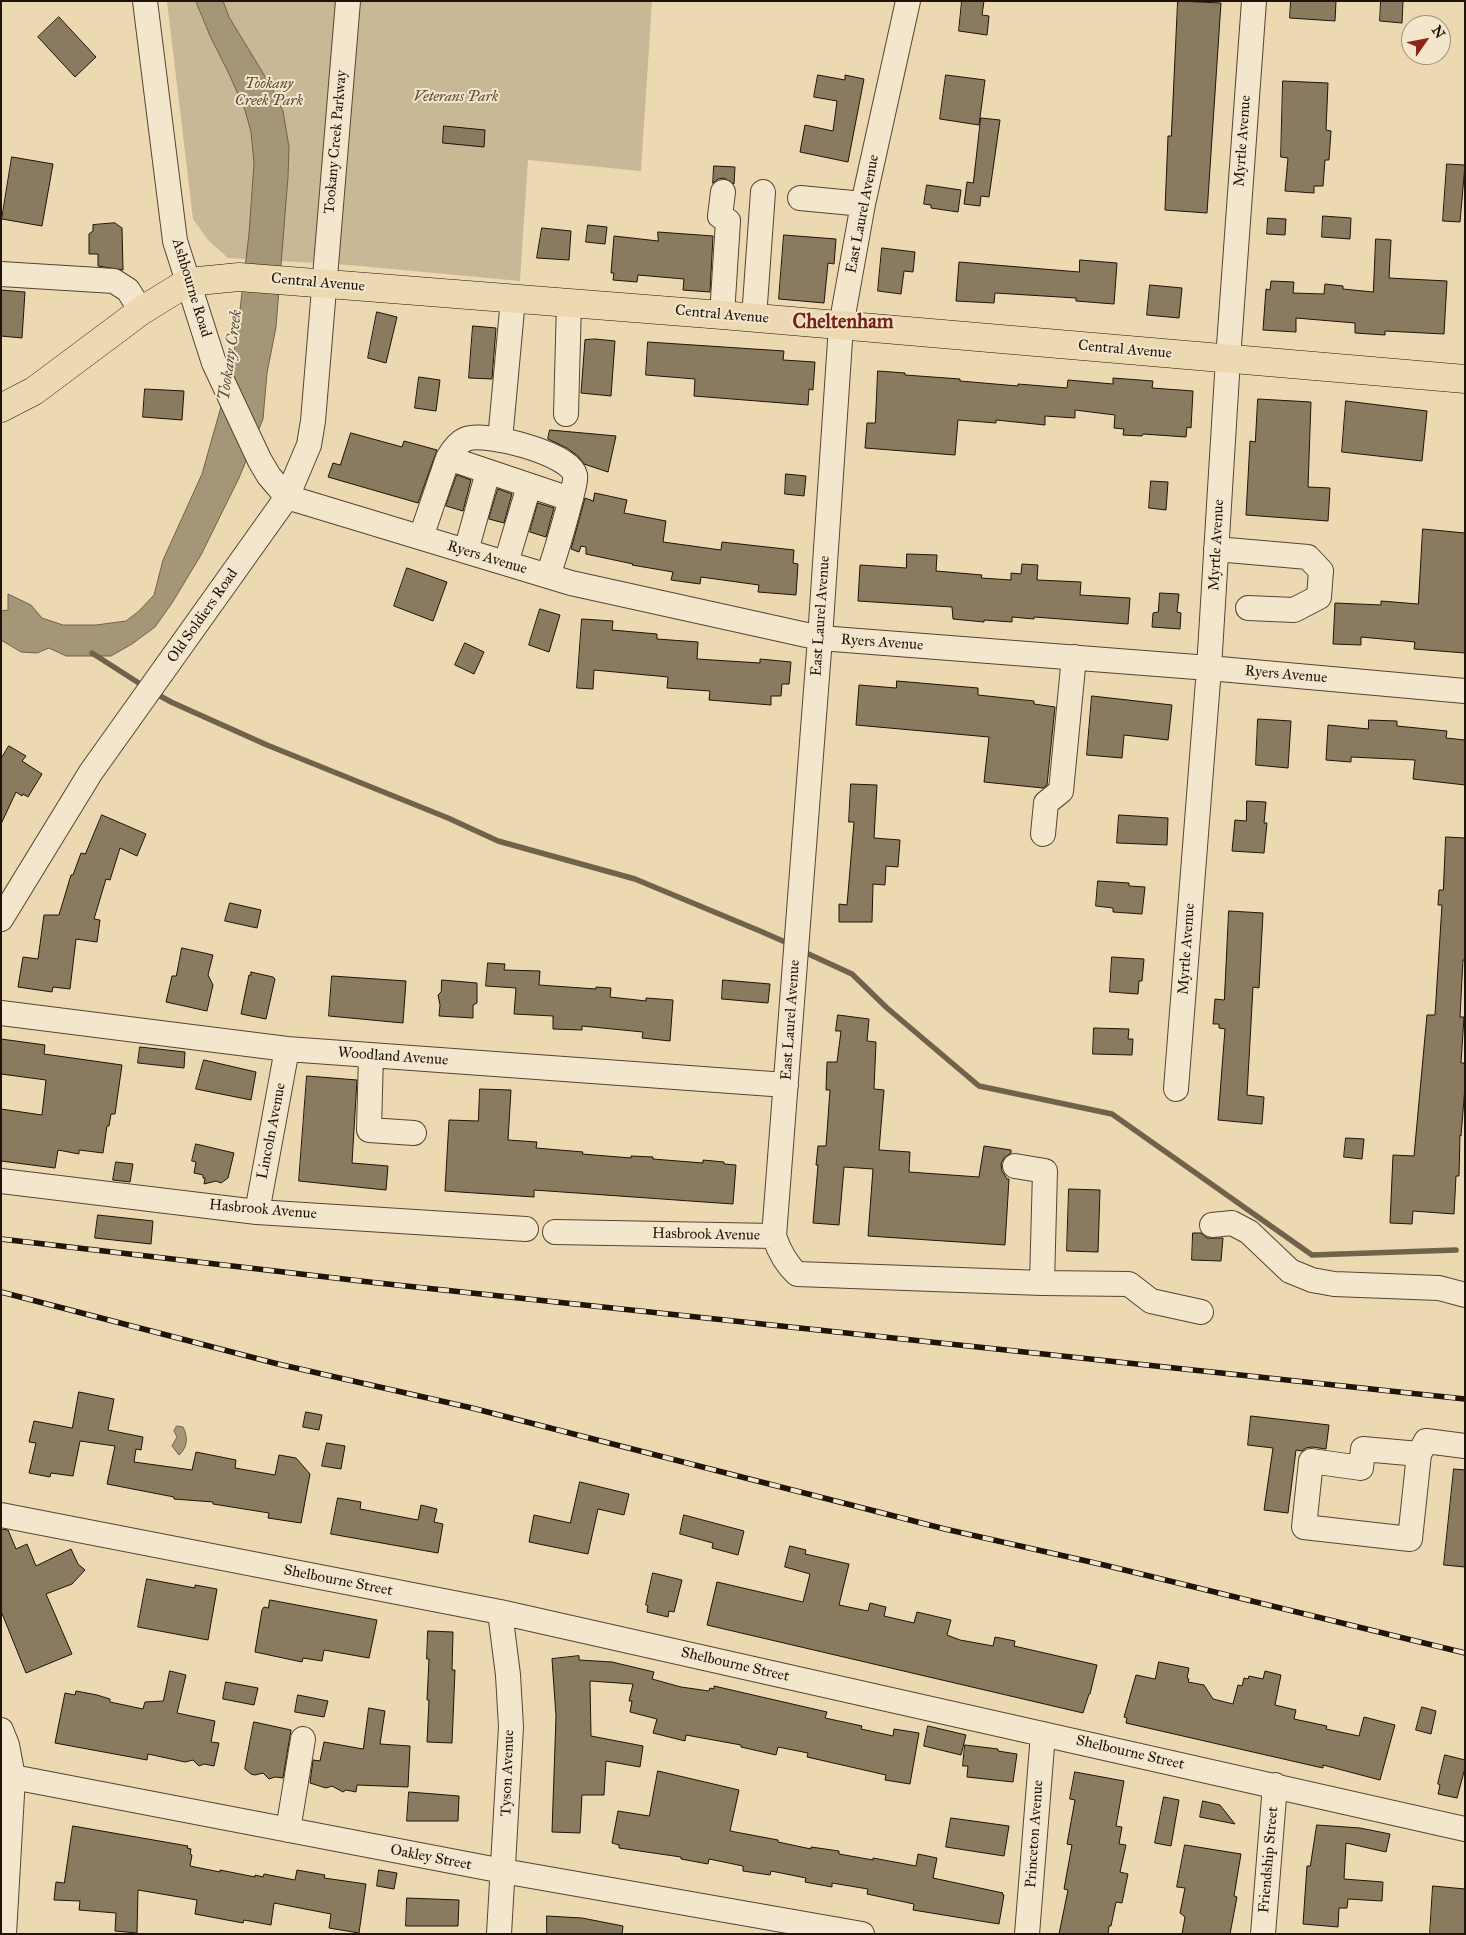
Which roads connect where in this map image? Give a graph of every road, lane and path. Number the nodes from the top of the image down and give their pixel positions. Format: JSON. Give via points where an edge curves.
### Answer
{"nodes":[{"id":1,"x":145,"y":1,"type":"edge"},
{"id":2,"x":348,"y":1,"type":"edge"},
{"id":3,"x":908,"y":1,"type":"edge"},
{"id":4,"x":1254,"y":1,"type":"edge"},
{"id":5,"x":723,"y":192,"type":"dead end"},
{"id":6,"x":763,"y":192,"type":"dead end"},
{"id":7,"x":800,"y":198,"type":"dead end"},
{"id":8,"x":863,"y":204,"type":"junction"},
{"id":9,"x":1,"y":274,"type":"edge"},
{"id":10,"x":188,"y":282,"type":"junction"},
{"id":11,"x":324,"y":284,"type":"junction"},
{"id":12,"x":513,"y":299,"type":"junction"},
{"id":13,"x":570,"y":303,"type":"junction"},
{"id":14,"x":141,"y":311,"type":"junction"},
{"id":15,"x":722,"y":315,"type":"junction"},
{"id":16,"x":754,"y":318,"type":"junction"},
{"id":17,"x":841,"y":326,"type":"junction"},
{"id":18,"x":1228,"y":359,"type":"junction"},
{"id":19,"x":1465,"y":379,"type":"edge"},
{"id":20,"x":1,"y":408,"type":"edge"},
{"id":21,"x":566,"y":414,"type":"dead end"},
{"id":22,"x":500,"y":440,"type":"junction"},
{"id":23,"x":448,"y":458,"type":"junction"},
{"id":24,"x":488,"y":472,"type":"junction"},
{"id":25,"x":529,"y":486,"type":"junction"},
{"id":26,"x":287,"y":497,"type":"junction"},
{"id":27,"x":570,"y":499,"type":"junction"},
{"id":28,"x":421,"y":537,"type":"junction"},
{"id":29,"x":1216,"y":549,"type":"junction"},
{"id":30,"x":466,"y":551,"type":"junction"},
{"id":31,"x":506,"y":563,"type":"junction"},
{"id":32,"x":548,"y":576,"type":"junction"},
{"id":33,"x":1248,"y":608,"type":"dead end"},
{"id":34,"x":820,"y":638,"type":"junction"},
{"id":35,"x":1074,"y":658,"type":"junction"},
{"id":36,"x":1209,"y":668,"type":"junction"},
{"id":37,"x":1465,"y":691,"type":"edge"},
{"id":38,"x":1043,"y":834,"type":"dead end"},
{"id":39,"x":1,"y":919,"type":"edge"},
{"id":40,"x":1,"y":1013,"type":"edge"},
{"id":41,"x":288,"y":1049,"type":"junction"},
{"id":42,"x":371,"y":1055,"type":"junction"},
{"id":43,"x":786,"y":1084,"type":"junction"},
{"id":44,"x":1176,"y":1089,"type":"dead end"},
{"id":45,"x":414,"y":1133,"type":"dead end"},
{"id":46,"x":1015,"y":1166,"type":"dead end"},
{"id":47,"x":1,"y":1181,"type":"edge"},
{"id":48,"x":257,"y":1212,"type":"junction"},
{"id":49,"x":1212,"y":1225,"type":"dead end"},
{"id":50,"x":526,"y":1229,"type":"dead end"},
{"id":51,"x":555,"y":1232,"type":"dead end"},
{"id":52,"x":774,"y":1236,"type":"junction"},
{"id":53,"x":1042,"y":1283,"type":"junction"},
{"id":54,"x":1465,"y":1295,"type":"edge"},
{"id":55,"x":1201,"y":1312,"type":"dead end"},
{"id":56,"x":1465,"y":1446,"type":"edge"},
{"id":57,"x":1419,"y":1454,"type":"junction"},
{"id":58,"x":1,"y":1515,"type":"edge"},
{"id":59,"x":500,"y":1612,"type":"junction"},
{"id":60,"x":1,"y":1730,"type":"edge"},
{"id":61,"x":1043,"y":1734,"type":"junction"},
{"id":62,"x":303,"y":1739,"type":"dead end"},
{"id":63,"x":7,"y":1777,"type":"edge"},
{"id":64,"x":1275,"y":1785,"type":"junction"},
{"id":65,"x":1465,"y":1829,"type":"edge"},
{"id":66,"x":288,"y":1830,"type":"junction"},
{"id":67,"x":503,"y":1871,"type":"junction"},
{"id":68,"x":4,"y":1934,"type":"edge"},
{"id":69,"x":499,"y":1934,"type":"edge"},
{"id":70,"x":862,"y":1934,"type":"edge"},
{"id":71,"x":1027,"y":1934,"type":"edge"},
{"id":72,"x":1262,"y":1934,"type":"edge"}],
"edges":[{"from":1,"to":10,"type":"street","name":"Ashbourne Road","via":[[175,241]]},
{"from":2,"to":11,"type":"street","name":"Tookany Creek Parkway"},
{"from":3,"to":8,"type":"street","name":"East Laurel Avenue"},
{"from":4,"to":18,"type":"street","name":"Myrtle Avenue"},
{"from":5,"to":15,"type":"street","via":[[720,216],[728,222]]},
{"from":6,"to":16,"type":"street"},
{"from":7,"to":8,"type":"street"},
{"from":8,"to":17,"type":"street","name":"East Laurel Avenue"},
{"from":9,"to":14,"type":"street","via":[[114,281],[128,290]]},
{"from":10,"to":11,"type":"main road","name":"Central Avenue","via":[[240,277]]},
{"from":10,"to":14,"type":"main road"},
{"from":10,"to":26,"type":"street","name":"Ashbourne Road","via":[[214,363],[260,461]]},
{"from":11,"to":12,"type":"main road","name":"Central Avenue"},
{"from":11,"to":26,"type":"street","name":"Old Soldiers Road","via":[[309,445]]},
{"from":12,"to":13,"type":"main road","name":"Central Avenue"},
{"from":12,"to":22,"type":"street"},
{"from":13,"to":15,"type":"main road","name":"Central Avenue"},
{"from":13,"to":21,"type":"street"},
{"from":14,"to":20,"type":"main road","via":[[34,391]]},
{"from":15,"to":16,"type":"main road","name":"Central Avenue"},
{"from":16,"to":17,"type":"main road","name":"Central Avenue"},
{"from":17,"to":18,"type":"main road","name":"Central Avenue"},
{"from":17,"to":34,"type":"street","name":"East Laurel Avenue"},
{"from":18,"to":19,"type":"main road","name":"Central Avenue"},
{"from":18,"to":29,"type":"street","name":"Myrtle Avenue"},
{"from":22,"to":23,"type":"street","via":[[466,439]]},
{"from":22,"to":27,"type":"street","via":[[536,450],[565,463],[576,476]]},
{"from":23,"to":24,"type":"street"},
{"from":23,"to":28,"type":"street"},
{"from":24,"to":25,"type":"street"},
{"from":24,"to":30,"type":"street"},
{"from":25,"to":27,"type":"street"},
{"from":25,"to":31,"type":"street"},
{"from":26,"to":28,"type":"street","name":"Ryers Avenue"},
{"from":26,"to":39,"type":"street","name":"Old Soldiers Road","via":[[92,772]]},
{"from":27,"to":32,"type":"street"},
{"from":28,"to":30,"type":"street","name":"Ryers Avenue"},
{"from":29,"to":33,"type":"street","via":[[1308,557],[1321,571],[1319,597],[1294,610]]},
{"from":29,"to":36,"type":"street","name":"Myrtle Avenue"},
{"from":30,"to":31,"type":"street","name":"Ryers Avenue"},
{"from":31,"to":32,"type":"street","name":"Ryers Avenue"},
{"from":32,"to":34,"type":"street","name":"Ryers Avenue"},
{"from":34,"to":35,"type":"street","name":"Ryers Avenue"},
{"from":34,"to":43,"type":"street","name":"East Laurel Avenue"},
{"from":35,"to":36,"type":"street","name":"Ryers Avenue"},
{"from":35,"to":38,"type":"street","via":[[1061,791],[1046,803]]},
{"from":36,"to":37,"type":"street","name":"Ryers Avenue"},
{"from":36,"to":44,"type":"street","name":"Myrtle Avenue"},
{"from":40,"to":41,"type":"street","name":"Woodland Avenue"},
{"from":41,"to":42,"type":"street","name":"Woodland Avenue"},
{"from":41,"to":48,"type":"street","name":"Lincoln Avenue"},
{"from":42,"to":43,"type":"street","name":"Woodland Avenue"},
{"from":42,"to":45,"type":"street","via":[[369,1130]]},
{"from":43,"to":52,"type":"street","name":"East Laurel Avenue"},
{"from":46,"to":53,"type":"street","via":[[1044,1172]]},
{"from":47,"to":48,"type":"street","name":"Hasbrook Avenue"},
{"from":48,"to":50,"type":"street","name":"Hasbrook Avenue"},
{"from":49,"to":54,"type":"street","via":[[1232,1224],[1249,1232],[1290,1271],[1312,1280],[1334,1284],[1439,1288]]},
{"from":51,"to":52,"type":"street","name":"Hasbrook Avenue"},
{"from":52,"to":53,"type":"street","name":"Hasbrook Avenue","via":[[779,1250],[797,1274]]},
{"from":53,"to":55,"type":"street","via":[[1129,1284],[1151,1301]]},
{"from":56,"to":57,"type":"street","via":[[1426,1441]]},
{"from":57,"to":57,"type":"street","via":[[1410,1539],[1304,1527],[1311,1461],[1361,1468],[1363,1449]]},
{"from":58,"to":59,"type":"street","name":"Shelbourne Street"},
{"from":59,"to":61,"type":"street","name":"Shelbourne Street"},
{"from":59,"to":67,"type":"street","name":"Tyson Avenue","via":[[511,1727]]},
{"from":60,"to":63,"type":"street","via":[[7,1744]]},
{"from":61,"to":64,"type":"street","name":"Shelbourne Street"},
{"from":61,"to":71,"type":"street","name":"Princeton Avenue"},
{"from":62,"to":66,"type":"street"},
{"from":63,"to":66,"type":"street","name":"Oakley Street"},
{"from":63,"to":68,"type":"street"},
{"from":64,"to":65,"type":"street","name":"Shelbourne Street"},
{"from":64,"to":72,"type":"street","name":"Friendship Street"},
{"from":66,"to":67,"type":"street","name":"Oakley Street"},
{"from":67,"to":69,"type":"street","name":"Tyson Avenue"},
{"from":67,"to":70,"type":"street","name":"Oakley Street"}]}
